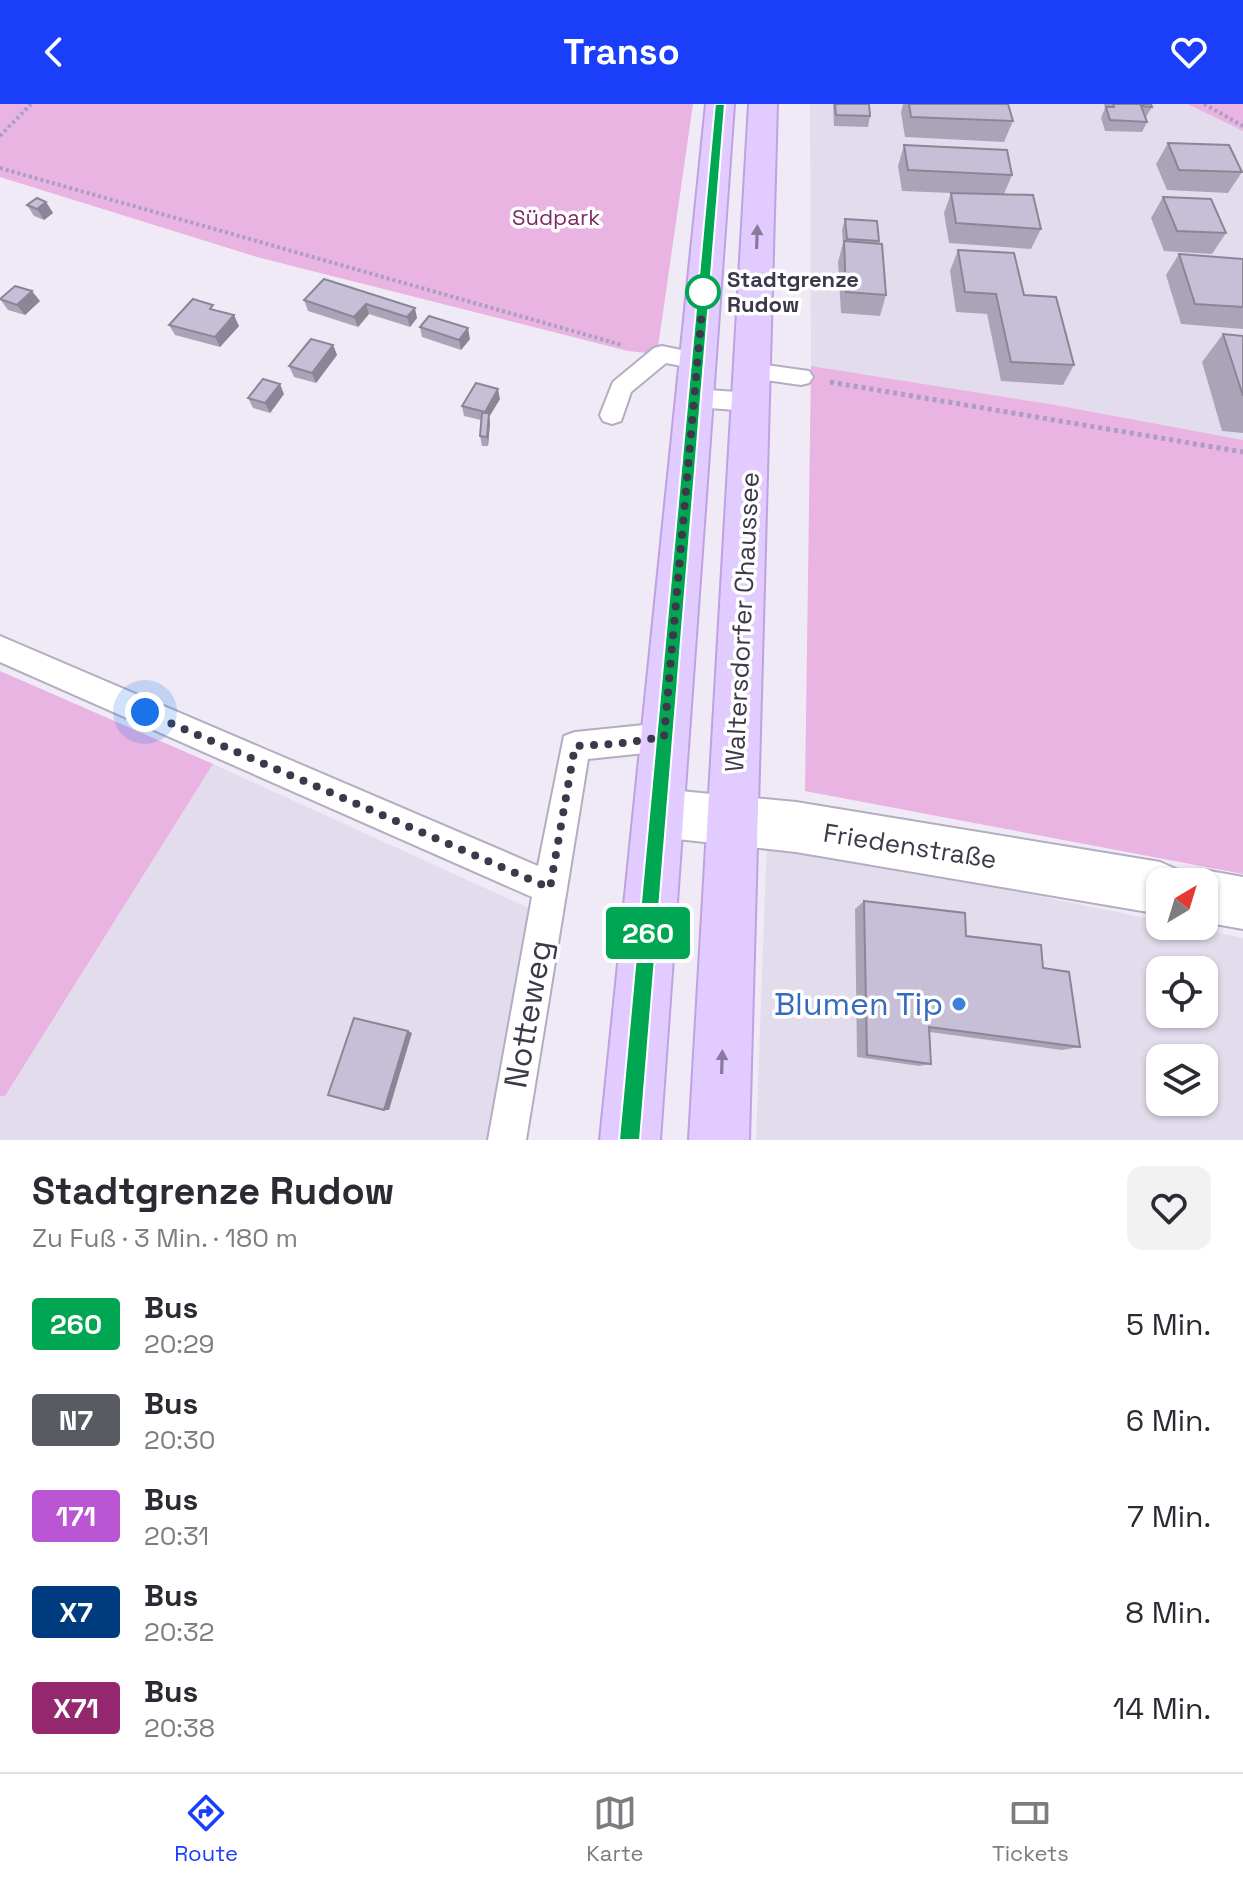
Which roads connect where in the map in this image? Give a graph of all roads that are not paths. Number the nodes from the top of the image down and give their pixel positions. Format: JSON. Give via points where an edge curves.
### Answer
{"nodes":[{"id":1,"x":720,"y":104,"type":"edge"},
{"id":2,"x":763,"y":104,"type":"edge"},
{"id":3,"x":685,"y":371,"type":"junction"},
{"id":4,"x":801,"y":377,"type":"road end"},
{"id":5,"x":752,"y":386,"type":"junction"},
{"id":6,"x":612,"y":415,"type":"dead end"},
{"id":7,"x":0,"y":649,"type":"edge"},
{"id":8,"x":664,"y":737,"type":"junction"},
{"id":9,"x":659,"y":813,"type":"junction"},
{"id":10,"x":733,"y":820,"type":"junction"},
{"id":11,"x":1146,"y":886,"type":"edge"},
{"id":12,"x":550,"y":888,"type":"junction"},
{"id":13,"x":1218,"y":899,"type":"edge"},
{"id":14,"x":1243,"y":903,"type":"edge"},
{"id":15,"x":507,"y":1140,"type":"edge"},
{"id":16,"x":630,"y":1140,"type":"edge"},
{"id":17,"x":719,"y":1140,"type":"edge"}],
"edges":[{"from":1,"to":3,"type":"main road"},
{"from":5,"to":2,"type":"main road","name":"Waltersdorfer Chaussee","one_way":true},
{"from":3,"to":5,"type":"lane"},
{"from":3,"to":6,"type":"lane","via":[[621,388]]},
{"from":3,"to":8,"type":"main road"},
{"from":4,"to":5,"type":"lane"},
{"from":5,"to":10,"type":"main road","name":"Waltersdorfer Chaussee"},
{"from":7,"to":12,"type":"lane"},
{"from":8,"to":9,"type":"main road"},
{"from":8,"to":12,"type":"lane","name":"Notteweg","via":[[575,746]]},
{"from":9,"to":10,"type":"street","name":"Friedenstraße"},
{"from":9,"to":16,"type":"main road"},
{"from":10,"to":11,"type":"street","name":"Friedenstraße"},
{"from":17,"to":10,"type":"main road","name":"Waltersdorfer Chaussee","one_way":true},
{"from":12,"to":15,"type":"lane","name":"Notteweg"},
{"from":13,"to":14,"type":"street"}]}
